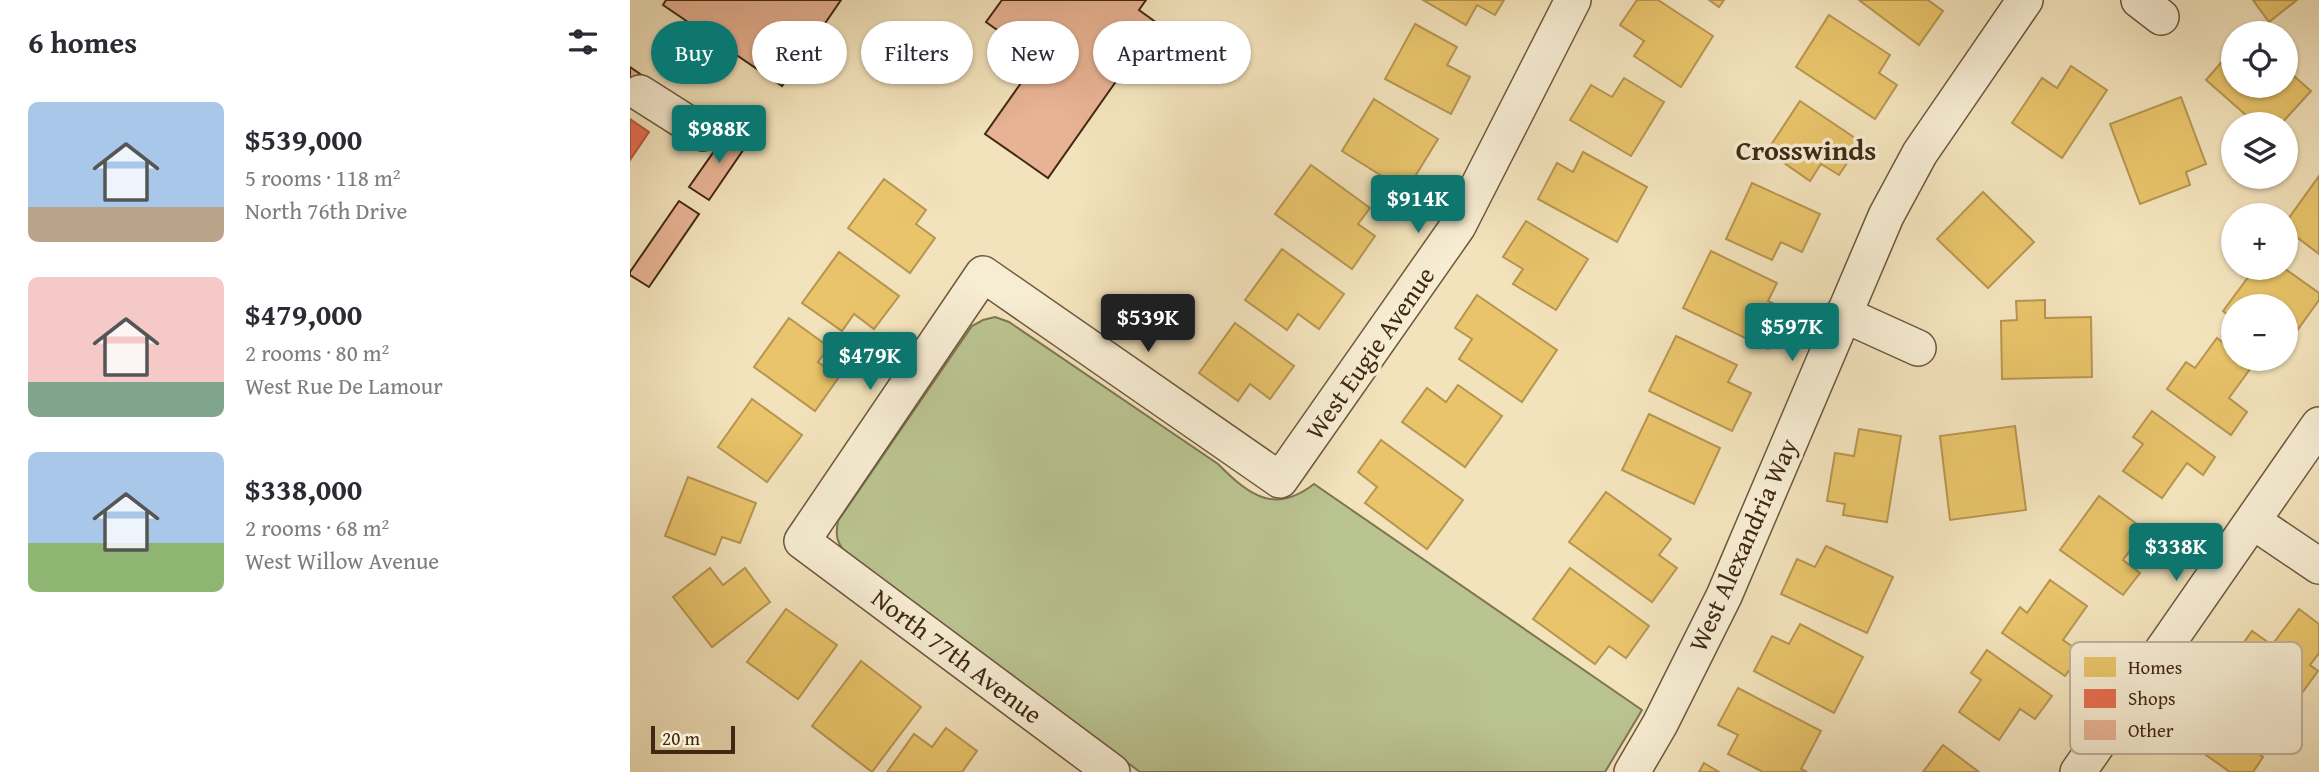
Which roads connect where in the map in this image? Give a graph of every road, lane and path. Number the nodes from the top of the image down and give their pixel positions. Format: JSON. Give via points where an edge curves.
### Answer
{"nodes":[{"id":1,"x":1573,"y":0,"type":"edge"},
{"id":2,"x":2025,"y":0,"type":"edge"},
{"id":3,"x":643,"y":101,"type":"edge"},
{"id":4,"x":703,"y":134,"type":"dead end"},
{"id":5,"x":1843,"y":314,"type":"junction"},
{"id":6,"x":1917,"y":348,"type":"dead end"},
{"id":7,"x":2319,"y":425,"type":"edge"},
{"id":8,"x":2253,"y":522,"type":"junction"},
{"id":9,"x":802,"y":541,"type":"joint"},
{"id":10,"x":2319,"y":566,"type":"edge"},
{"id":11,"x":2169,"y":642,"type":"edge"},
{"id":12,"x":2091,"y":754,"type":"edge"},
{"id":13,"x":1112,"y":772,"type":"edge"},
{"id":14,"x":1632,"y":772,"type":"edge"},
{"id":15,"x":2078,"y":772,"type":"edge"}],
"edges":[{"from":1,"to":9,"type":"street","name":"West Eugie Avenue","via":[[1458,226],[1280,480],[984,274]]},
{"from":2,"to":5,"type":"street","name":"West Alexandria Way","via":[[1920,153]]},
{"from":3,"to":4,"type":"street"},
{"from":5,"to":6,"type":"street"},
{"from":5,"to":14,"type":"street","name":"West Alexandria Way","via":[[1724,596]]},
{"from":7,"to":8,"type":"street"},
{"from":8,"to":10,"type":"street"},
{"from":8,"to":11,"type":"street"},
{"from":9,"to":13,"type":"street","name":"North 77th Avenue"},
{"from":12,"to":15,"type":"street"}]}
